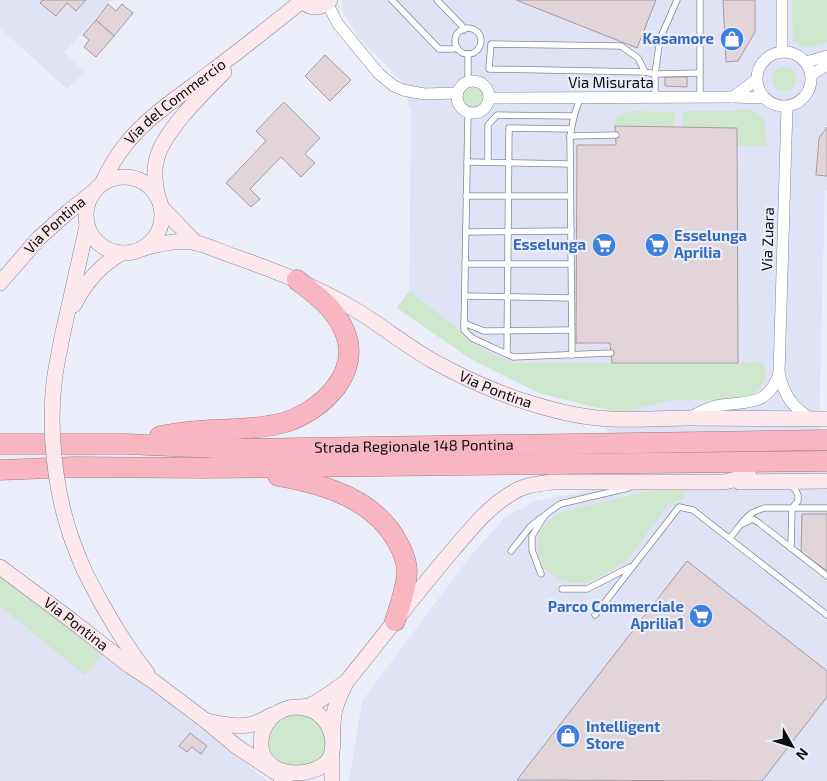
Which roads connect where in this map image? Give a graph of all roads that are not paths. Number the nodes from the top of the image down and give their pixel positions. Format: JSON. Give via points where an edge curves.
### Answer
{"nodes":[{"id":1,"x":301,"y":0,"type":"edge"},
{"id":2,"x":392,"y":0,"type":"edge"},
{"id":3,"x":437,"y":0,"type":"edge"},
{"id":4,"x":676,"y":0,"type":"edge"},
{"id":5,"x":700,"y":0,"type":"edge"},
{"id":6,"x":782,"y":0,"type":"edge"},
{"id":7,"x":329,"y":2,"type":"edge"},
{"id":8,"x":464,"y":30,"type":"junction"},
{"id":9,"x":262,"y":33,"type":"junction"},
{"id":10,"x":491,"y":44,"type":"junction"},
{"id":11,"x":480,"y":46,"type":"junction"},
{"id":12,"x":457,"y":48,"type":"junction"},
{"id":13,"x":782,"y":52,"type":"junction"},
{"id":14,"x":468,"y":54,"type":"junction"},
{"id":15,"x":827,"y":56,"type":"edge"},
{"id":16,"x":806,"y":62,"type":"junction"},
{"id":17,"x":827,"y":65,"type":"edge"},
{"id":18,"x":645,"y":72,"type":"junction"},
{"id":19,"x":700,"y":73,"type":"junction"},
{"id":20,"x":655,"y":74,"type":"junction"},
{"id":21,"x":811,"y":75,"type":"junction"},
{"id":22,"x":756,"y":80,"type":"junction"},
{"id":23,"x":468,"y":82,"type":"junction"},
{"id":24,"x":457,"y":93,"type":"junction"},
{"id":25,"x":655,"y":97,"type":"junction"},
{"id":26,"x":700,"y":97,"type":"junction"},
{"id":27,"x":489,"y":98,"type":"junction"},
{"id":28,"x":580,"y":98,"type":"junction"},
{"id":29,"x":733,"y":98,"type":"junction"},
{"id":30,"x":763,"y":98,"type":"junction"},
{"id":31,"x":787,"y":107,"type":"junction"},
{"id":32,"x":468,"y":113,"type":"junction"},
{"id":33,"x":574,"y":116,"type":"junction"},
{"id":34,"x":570,"y":132,"type":"junction"},
{"id":35,"x":616,"y":136,"type":"dead end"},
{"id":36,"x":467,"y":162,"type":"junction"},
{"id":37,"x":488,"y":162,"type":"junction"},
{"id":38,"x":508,"y":163,"type":"junction"},
{"id":39,"x":570,"y":164,"type":"junction"},
{"id":40,"x":98,"y":188,"type":"junction"},
{"id":41,"x":466,"y":196,"type":"junction"},
{"id":42,"x":508,"y":196,"type":"junction"},
{"id":43,"x":570,"y":196,"type":"junction"},
{"id":44,"x":160,"y":203,"type":"junction"},
{"id":45,"x":87,"y":226,"type":"junction"},
{"id":46,"x":571,"y":231,"type":"junction"},
{"id":47,"x":466,"y":232,"type":"junction"},
{"id":48,"x":508,"y":232,"type":"junction"},
{"id":49,"x":196,"y":243,"type":"junction"},
{"id":50,"x":141,"y":248,"type":"junction"},
{"id":51,"x":122,"y":253,"type":"junction"},
{"id":52,"x":465,"y":264,"type":"junction"},
{"id":53,"x":507,"y":264,"type":"junction"},
{"id":54,"x":571,"y":264,"type":"junction"},
{"id":55,"x":297,"y":280,"type":"junction"},
{"id":56,"x":0,"y":282,"type":"edge"},
{"id":57,"x":465,"y":296,"type":"junction"},
{"id":58,"x":507,"y":297,"type":"junction"},
{"id":59,"x":571,"y":298,"type":"junction"},
{"id":60,"x":464,"y":323,"type":"junction"},
{"id":61,"x":571,"y":330,"type":"junction"},
{"id":62,"x":507,"y":331,"type":"junction"},
{"id":63,"x":62,"y":337,"type":"junction"},
{"id":64,"x":611,"y":353,"type":"dead end"},
{"id":65,"x":507,"y":354,"type":"junction"},
{"id":66,"x":572,"y":354,"type":"junction"},
{"id":67,"x":779,"y":373,"type":"junction"},
{"id":68,"x":690,"y":418,"type":"junction"},
{"id":69,"x":811,"y":419,"type":"junction"},
{"id":70,"x":827,"y":419,"type":"edge"},
{"id":71,"x":827,"y":440,"type":"edge"},
{"id":72,"x":0,"y":444,"type":"edge"},
{"id":73,"x":125,"y":444,"type":"junction"},
{"id":74,"x":806,"y":462,"type":"junction"},
{"id":75,"x":827,"y":462,"type":"edge"},
{"id":76,"x":204,"y":468,"type":"junction"},
{"id":77,"x":0,"y":470,"type":"edge"},
{"id":78,"x":749,"y":476,"type":"joint"},
{"id":79,"x":827,"y":481,"type":"edge"},
{"id":80,"x":649,"y":482,"type":"junction"},
{"id":81,"x":725,"y":482,"type":"junction"},
{"id":82,"x":787,"y":482,"type":"junction"},
{"id":83,"x":792,"y":508,"type":"junction"},
{"id":84,"x":827,"y":508,"type":"edge"},
{"id":85,"x":545,"y":515,"type":"junction"},
{"id":86,"x":742,"y":524,"type":"junction"},
{"id":87,"x":730,"y":538,"type":"junction"},
{"id":88,"x":791,"y":548,"type":"junction"},
{"id":89,"x":512,"y":551,"type":"dead end"},
{"id":90,"x":0,"y":566,"type":"edge"},
{"id":91,"x":632,"y":566,"type":"junction"},
{"id":92,"x":542,"y":574,"type":"dead end"},
{"id":93,"x":827,"y":576,"type":"edge"},
{"id":94,"x":562,"y":589,"type":"dead end"},
{"id":95,"x":827,"y":615,"type":"edge"},
{"id":96,"x":595,"y":616,"type":"dead end"},
{"id":97,"x":395,"y":621,"type":"junction"},
{"id":98,"x":153,"y":681,"type":"junction"},
{"id":99,"x":347,"y":681,"type":"junction"},
{"id":100,"x":300,"y":707,"type":"junction"},
{"id":101,"x":276,"y":714,"type":"junction"},
{"id":102,"x":206,"y":721,"type":"junction"},
{"id":103,"x":333,"y":746,"type":"junction"},
{"id":104,"x":281,"y":778,"type":"edge"},
{"id":105,"x":332,"y":781,"type":"edge"}],
"edges":[{"from":1,"to":7,"type":"street","via":[[312,7]]},
{"from":1,"to":9,"type":"street","name":"Via del Commercio"},
{"from":2,"to":12,"type":"lane","via":[[439,49]]},
{"from":3,"to":8,"type":"lane"},
{"from":4,"to":20,"type":"lane","via":[[660,39]]},
{"from":5,"to":19,"type":"lane"},
{"from":6,"to":13,"type":"street"},
{"from":7,"to":24,"type":"street","via":[[338,24],[379,74],[394,86],[424,94]]},
{"from":8,"to":11,"type":"lane","via":[[476,32]]},
{"from":8,"to":12,"type":"lane","via":[[456,37]]},
{"from":9,"to":40,"type":"street","name":"Via del Commercio","via":[[145,124],[126,144]]},
{"from":9,"to":44,"type":"street","name":"Via del Commercio","via":[[185,114],[165,140],[155,169]]},
{"from":10,"to":11,"type":"lane"},
{"from":10,"to":18,"type":"lane","via":[[622,46],[638,58]]},
{"from":10,"to":18,"type":"lane","via":[[489,69]]},
{"from":11,"to":14,"type":"lane"},
{"from":12,"to":14,"type":"lane"},
{"from":13,"to":16,"type":"street","via":[[791,52]]},
{"from":13,"to":22,"type":"street","via":[[766,58]]},
{"from":14,"to":23,"type":"lane"},
{"from":15,"to":16,"type":"street"},
{"from":16,"to":21,"type":"street"},
{"from":17,"to":21,"type":"street"},
{"from":18,"to":20,"type":"lane"},
{"from":19,"to":20,"type":"lane"},
{"from":19,"to":26,"type":"lane"},
{"from":20,"to":25,"type":"lane"},
{"from":21,"to":31,"type":"street","via":[[811,84],[803,99]]},
{"from":22,"to":29,"type":"street"},
{"from":22,"to":30,"type":"street"},
{"from":23,"to":24,"type":"street"},
{"from":23,"to":27,"type":"street","via":[[483,84]]},
{"from":24,"to":32,"type":"street","via":[[458,104]]},
{"from":25,"to":26,"type":"street","name":"Via Misurata"},
{"from":25,"to":28,"type":"street","name":"Via Misurata"},
{"from":26,"to":29,"type":"street","name":"Via Misurata"},
{"from":27,"to":28,"type":"street","name":"Via Misurata"},
{"from":27,"to":32,"type":"street","via":[[481,111]]},
{"from":28,"to":33,"type":"lane"},
{"from":29,"to":30,"type":"street","name":"Via Misurata"},
{"from":30,"to":31,"type":"street"},
{"from":31,"to":67,"type":"street","name":"Via Zuara"},
{"from":32,"to":36,"type":"lane"},
{"from":33,"to":34,"type":"lane"},
{"from":33,"to":37,"type":"lane","via":[[498,115],[488,124]]},
{"from":34,"to":35,"type":"lane"},
{"from":34,"to":38,"type":"lane","via":[[509,128]]},
{"from":34,"to":39,"type":"lane"},
{"from":36,"to":37,"type":"lane"},
{"from":36,"to":41,"type":"lane"},
{"from":37,"to":38,"type":"lane"},
{"from":38,"to":39,"type":"lane"},
{"from":38,"to":42,"type":"lane"},
{"from":39,"to":43,"type":"lane"},
{"from":40,"to":44,"type":"street","via":[[107,180],[123,176],[138,179],[153,190]]},
{"from":40,"to":45,"type":"street","via":[[88,202]]},
{"from":40,"to":56,"type":"street","name":"Via Pontina","via":[[39,238]]},
{"from":41,"to":42,"type":"lane"},
{"from":41,"to":47,"type":"lane"},
{"from":42,"to":43,"type":"lane"},
{"from":42,"to":48,"type":"lane"},
{"from":43,"to":46,"type":"lane"},
{"from":44,"to":49,"type":"street","name":"Via Pontina"},
{"from":44,"to":50,"type":"street","via":[[160,226],[156,235]]},
{"from":45,"to":51,"type":"street","via":[[100,245]]},
{"from":45,"to":63,"type":"street"},
{"from":46,"to":48,"type":"lane"},
{"from":46,"to":54,"type":"lane"},
{"from":47,"to":48,"type":"lane"},
{"from":47,"to":52,"type":"lane"},
{"from":48,"to":53,"type":"lane"},
{"from":49,"to":50,"type":"street","name":"Via Pontina","via":[[174,242]]},
{"from":49,"to":55,"type":"street","name":"Via Pontina"},
{"from":50,"to":51,"type":"street"},
{"from":51,"to":63,"type":"street","via":[[104,264],[85,284],[68,316]]},
{"from":52,"to":53,"type":"lane"},
{"from":52,"to":57,"type":"lane"},
{"from":53,"to":54,"type":"lane"},
{"from":53,"to":58,"type":"lane"},
{"from":54,"to":59,"type":"lane"},
{"from":55,"to":68,"type":"street","name":"Via Pontina","via":[[352,308],[433,361],[517,399],[582,416]]},
{"from":55,"to":73,"type":"highway","via":[[324,301],[337,317],[347,338],[346,368],[327,398],[304,414],[278,424],[174,434]]},
{"from":57,"to":58,"type":"lane"},
{"from":57,"to":60,"type":"lane"},
{"from":58,"to":59,"type":"lane"},
{"from":58,"to":62,"type":"lane"},
{"from":59,"to":61,"type":"lane"},
{"from":60,"to":62,"type":"lane","via":[[484,331]]},
{"from":60,"to":65,"type":"lane","via":[[464,330],[472,338]]},
{"from":61,"to":62,"type":"lane"},
{"from":61,"to":66,"type":"lane"},
{"from":62,"to":65,"type":"lane"},
{"from":63,"to":98,"type":"street","bridge":true,"via":[[52,416],[61,500],[84,570],[121,637]]},
{"from":64,"to":66,"type":"lane"},
{"from":65,"to":66,"type":"lane","via":[[513,357]]},
{"from":67,"to":68,"type":"street","name":"Via Zuara","via":[[767,394],[756,400],[711,408]]},
{"from":67,"to":69,"type":"street","name":"Via Zuara","via":[[792,403]]},
{"from":68,"to":69,"type":"street","name":"Via Pontina"},
{"from":69,"to":70,"type":"street","name":"Via Pontina"},
{"from":71,"to":73,"type":"highway","name":"Strada Regionale 148 Pontina","via":[[240,449]]},
{"from":72,"to":73,"type":"highway","name":"Strada Regionale 148 Pontina"},
{"from":74,"to":75,"type":"highway","name":"Strada Regionale 148 Pontina"},
{"from":74,"to":76,"type":"highway","name":"Strada Regionale 148 Pontina"},
{"from":74,"to":78,"type":"highway"},
{"from":76,"to":77,"type":"highway","name":"Strada Regionale 148 Pontina"},
{"from":76,"to":97,"type":"highway","via":[[304,480],[335,490],[375,514],[392,531],[402,550],[407,570]]},
{"from":78,"to":81,"type":"street"},
{"from":79,"to":82,"type":"street"},
{"from":80,"to":81,"type":"street"},
{"from":80,"to":85,"type":"lane","via":[[560,504]]},
{"from":80,"to":97,"type":"street","via":[[552,482],[514,491],[471,529]]},
{"from":81,"to":82,"type":"street"},
{"from":82,"to":83,"type":"lane","via":[[798,495],[798,501]]},
{"from":83,"to":84,"type":"lane"},
{"from":83,"to":86,"type":"lane","via":[[756,510]]},
{"from":83,"to":88,"type":"lane"},
{"from":85,"to":89,"type":"lane","via":[[530,527]]},
{"from":85,"to":92,"type":"lane","via":[[532,536],[532,550]]},
{"from":86,"to":87,"type":"lane"},
{"from":86,"to":88,"type":"lane","via":[[753,519]]},
{"from":87,"to":91,"type":"lane","via":[[693,510],[679,507]]},
{"from":87,"to":95,"type":"lane"},
{"from":88,"to":93,"type":"lane"},
{"from":90,"to":98,"type":"street","name":"Via Pontina"},
{"from":91,"to":94,"type":"lane","via":[[587,588]]},
{"from":91,"to":96,"type":"lane"},
{"from":97,"to":99,"type":"street"},
{"from":98,"to":102,"type":"street"},
{"from":99,"to":100,"type":"street","via":[[310,706]]},
{"from":99,"to":103,"type":"street","via":[[337,700]]},
{"from":100,"to":101,"type":"street","via":[[287,708]]},
{"from":100,"to":103,"type":"street","via":[[316,712],[328,724]]},
{"from":101,"to":102,"type":"street","via":[[251,725]]},
{"from":101,"to":104,"type":"street","via":[[263,729],[261,750],[266,762]]},
{"from":102,"to":104,"type":"street"},
{"from":103,"to":104,"type":"street","via":[[326,765],[315,775],[302,779]]},
{"from":103,"to":105,"type":"street"}]}
